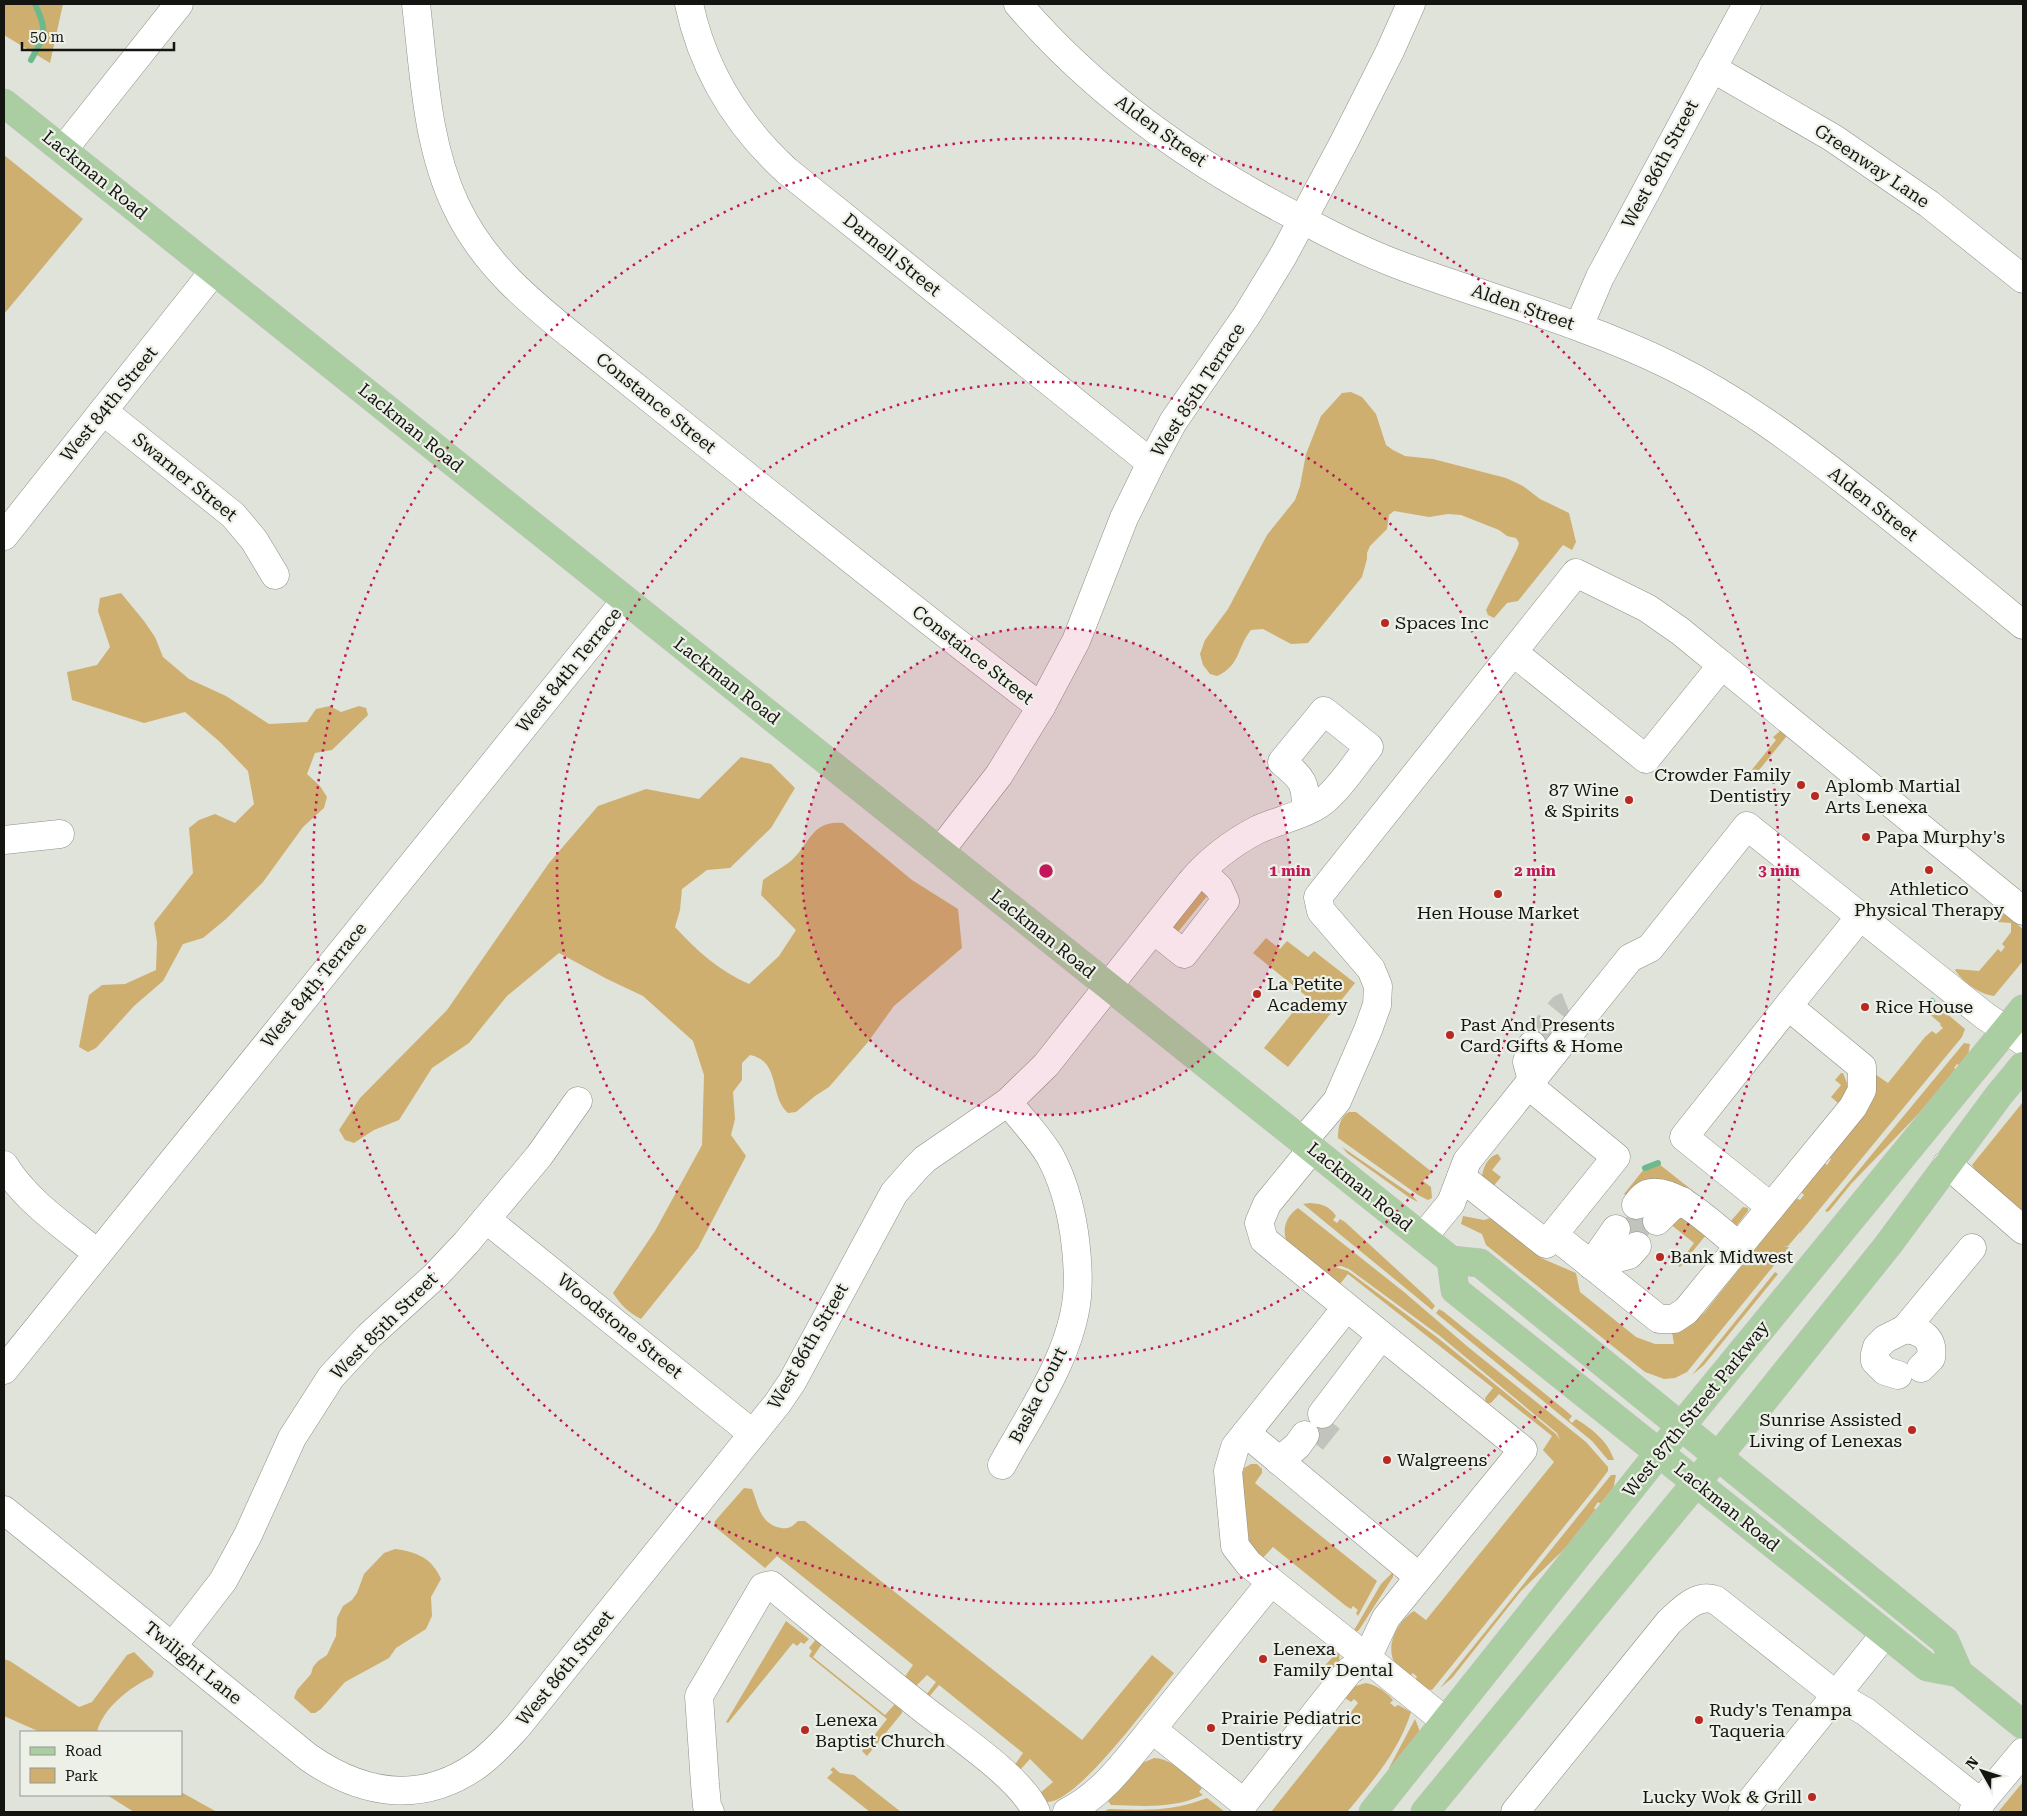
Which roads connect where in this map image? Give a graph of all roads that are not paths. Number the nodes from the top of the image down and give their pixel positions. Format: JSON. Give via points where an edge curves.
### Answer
{"nodes":[{"id":1,"x":179,"y":4,"type":"edge"},
{"id":2,"x":416,"y":4,"type":"edge"},
{"id":3,"x":689,"y":4,"type":"edge"},
{"id":4,"x":1019,"y":4,"type":"edge"},
{"id":5,"x":1411,"y":4,"type":"edge"},
{"id":6,"x":1747,"y":4,"type":"edge"},
{"id":7,"x":1712,"y":68,"type":"junction"},
{"id":8,"x":4,"y":103,"type":"edge"},
{"id":9,"x":63,"y":150,"type":"junction"},
{"id":10,"x":1302,"y":220,"type":"junction"},
{"id":11,"x":214,"y":271,"type":"junction"},
{"id":12,"x":2023,"y":279,"type":"edge"},
{"id":13,"x":1579,"y":326,"type":"junction"},
{"id":14,"x":103,"y":411,"type":"junction"},
{"id":15,"x":1151,"y":463,"type":"junction"},
{"id":16,"x":4,"y":536,"type":"edge"},
{"id":17,"x":275,"y":575,"type":"dead end"},
{"id":18,"x":625,"y":601,"type":"junction"},
{"id":19,"x":2023,"y":625,"type":"edge"},
{"id":20,"x":1514,"y":652,"type":"junction"},
{"id":21,"x":1722,"y":665,"type":"junction"},
{"id":22,"x":1040,"y":707,"type":"junction"},
{"id":23,"x":1306,"y":810,"type":"dead end"},
{"id":24,"x":60,"y":834,"type":"dead end"},
{"id":25,"x":4,"y":840,"type":"edge"},
{"id":26,"x":940,"y":851,"type":"junction"},
{"id":27,"x":1201,"y":871,"type":"junction"},
{"id":28,"x":2023,"y":911,"type":"edge"},
{"id":29,"x":1860,"y":917,"type":"junction"},
{"id":30,"x":1154,"y":930,"type":"junction"},
{"id":31,"x":1109,"y":987,"type":"junction"},
{"id":32,"x":1598,"y":998,"type":"junction"},
{"id":33,"x":1567,"y":1006,"type":"tunnel mouth"},
{"id":34,"x":1788,"y":1006,"type":"junction"},
{"id":35,"x":2018,"y":1027,"type":"edge"},
{"id":36,"x":1532,"y":1045,"type":"tunnel mouth"},
{"id":37,"x":2023,"y":1066,"type":"edge"},
{"id":38,"x":1530,"y":1083,"type":"junction"},
{"id":39,"x":578,"y":1102,"type":"dead end"},
{"id":40,"x":1008,"y":1102,"type":"junction"},
{"id":41,"x":1308,"y":1145,"type":"junction"},
{"id":42,"x":1947,"y":1164,"type":"junction"},
{"id":43,"x":4,"y":1165,"type":"edge"},
{"id":44,"x":1461,"y":1177,"type":"junction"},
{"id":45,"x":1771,"y":1207,"type":"junction"},
{"id":46,"x":1646,"y":1213,"type":"tunnel mouth"},
{"id":47,"x":486,"y":1219,"type":"junction"},
{"id":48,"x":2023,"y":1230,"type":"edge"},
{"id":49,"x":1554,"y":1235,"type":"junction"},
{"id":50,"x":1423,"y":1237,"type":"junction"},
{"id":51,"x":1626,"y":1238,"type":"tunnel mouth"},
{"id":52,"x":1739,"y":1246,"type":"junction"},
{"id":53,"x":1972,"y":1248,"type":"dead end"},
{"id":54,"x":98,"y":1253,"type":"junction"},
{"id":55,"x":1451,"y":1260,"type":"junction"},
{"id":56,"x":1591,"y":1265,"type":"junction"},
{"id":57,"x":1346,"y":1308,"type":"junction"},
{"id":58,"x":1905,"y":1329,"type":"junction"},
{"id":59,"x":1381,"y":1336,"type":"junction"},
{"id":60,"x":4,"y":1370,"type":"edge"},
{"id":61,"x":1681,"y":1426,"type":"junction"},
{"id":62,"x":1246,"y":1433,"type":"junction"},
{"id":63,"x":753,"y":1434,"type":"junction"},
{"id":64,"x":1307,"y":1436,"type":"junction"},
{"id":65,"x":1659,"y":1453,"type":"junction"},
{"id":66,"x":1717,"y":1456,"type":"junction"},
{"id":67,"x":1002,"y":1465,"type":"dead end"},
{"id":68,"x":1695,"y":1482,"type":"junction"},
{"id":69,"x":4,"y":1510,"type":"edge"},
{"id":70,"x":1419,"y":1577,"type":"junction"},
{"id":71,"x":1270,"y":1582,"type":"junction"},
{"id":72,"x":1885,"y":1634,"type":"junction"},
{"id":73,"x":172,"y":1646,"type":"junction"},
{"id":74,"x":1367,"y":1658,"type":"junction"},
{"id":75,"x":1959,"y":1673,"type":"junction"},
{"id":76,"x":1836,"y":1695,"type":"junction"},
{"id":77,"x":1445,"y":1722,"type":"junction"},
{"id":78,"x":2023,"y":1726,"type":"edge"},
{"id":79,"x":1152,"y":1729,"type":"junction"},
{"id":80,"x":2023,"y":1752,"type":"edge"},
{"id":81,"x":395,"y":1791,"type":"joint"},
{"id":82,"x":1977,"y":1808,"type":"edge"},
{"id":83,"x":710,"y":1812,"type":"edge"},
{"id":84,"x":1036,"y":1812,"type":"edge"},
{"id":85,"x":1066,"y":1812,"type":"edge"},
{"id":86,"x":1373,"y":1812,"type":"edge"},
{"id":87,"x":1396,"y":1812,"type":"edge"},
{"id":88,"x":1425,"y":1812,"type":"edge"},
{"id":89,"x":1515,"y":1812,"type":"edge"},
{"id":90,"x":1742,"y":1812,"type":"edge"}],
"edges":[{"from":1,"to":9,"type":"street"},
{"from":2,"to":22,"type":"street","name":"Constance Street","via":[[432,130],[444,177],[474,238],[502,274],[527,299],[662,408]]},
{"from":3,"to":15,"type":"street","name":"Darnell Street","via":[[694,27],[715,79],[740,122],[764,150]]},
{"from":4,"to":10,"type":"street","name":"Alden Street","via":[[1067,57],[1130,110],[1196,159]]},
{"from":5,"to":10,"type":"street","name":"West 85th Terrace","via":[[1349,133]]},
{"from":6,"to":7,"type":"street","name":"West 86th Street"},
{"from":7,"to":12,"type":"street","name":"Greenway Lane","via":[[1833,138],[1929,204]]},
{"from":7,"to":13,"type":"street","name":"West 86th Street","via":[[1600,277]]},
{"from":8,"to":9,"type":"main road","name":"Lackman Road"},
{"from":9,"to":11,"type":"main road","name":"Lackman Road"},
{"from":10,"to":13,"type":"street","name":"Alden Street","via":[[1404,267]]},
{"from":10,"to":15,"type":"street","name":"West 85th Terrace","via":[[1247,315],[1173,422]]},
{"from":11,"to":14,"type":"street","name":"West 84th Street"},
{"from":11,"to":18,"type":"main road","name":"Lackman Road"},
{"from":13,"to":19,"type":"street","name":"Alden Street","via":[[1674,367],[1784,433]]},
{"from":14,"to":16,"type":"street","name":"West 84th Street"},
{"from":14,"to":17,"type":"street","name":"Swarner Street","via":[[233,515],[254,540]]},
{"from":15,"to":22,"type":"street","name":"West 85th Terrace","via":[[1124,518],[1076,641]]},
{"from":18,"to":26,"type":"main road","name":"Lackman Road"},
{"from":18,"to":54,"type":"street","name":"West 84th Terrace"},
{"from":20,"to":21,"type":"street","via":[[1576,573],[1647,608]]},
{"from":20,"to":21,"type":"street","via":[[1646,759]]},
{"from":20,"to":41,"type":"street","via":[[1318,897],[1321,911],[1371,969],[1378,986],[1368,1030],[1337,1101]]},
{"from":21,"to":28,"type":"street"},
{"from":22,"to":26,"type":"street","name":"West 85th Terrace","via":[[999,775]]},
{"from":23,"to":27,"type":"street","name":"West 86th Street","via":[[1231,846]]},
{"from":24,"to":25,"type":"street"},
{"from":26,"to":31,"type":"main road","name":"Lackman Road"},
{"from":27,"to":30,"type":"street","name":"West 86th Street"},
{"from":27,"to":30,"type":"street","via":[[1219,888],[1225,901],[1184,954]]},
{"from":29,"to":32,"type":"street","via":[[1747,826],[1650,948],[1630,958]]},
{"from":29,"to":34,"type":"street"},
{"from":29,"to":35,"type":"street","via":[[1985,1016]]},
{"from":30,"to":31,"type":"street","name":"West 86th Street"},
{"from":31,"to":40,"type":"street","name":"West 86th Street","via":[[1046,1065]]},
{"from":31,"to":41,"type":"main road","name":"Lackman Road"},
{"from":32,"to":33,"type":"street","via":[[1587,997]]},
{"from":32,"to":38,"type":"street"},
{"from":34,"to":45,"type":"street","via":[[1862,1067],[1862,1090],[1854,1106]]},
{"from":34,"to":45,"type":"street","via":[[1684,1137]]},
{"from":35,"to":61,"type":"main road","name":"West 87th Street Parkway"},
{"from":36,"to":38,"type":"street","via":[[1527,1062]]},
{"from":37,"to":42,"type":"main road"},
{"from":38,"to":44,"type":"street","via":[[1467,1161]]},
{"from":38,"to":49,"type":"street","via":[[1616,1157]]},
{"from":39,"to":47,"type":"street","name":"West 85th Street","via":[[539,1156]]},
{"from":40,"to":63,"type":"street","name":"West 86th Street","via":[[926,1159],[894,1193],[792,1382]]},
{"from":40,"to":67,"type":"street","name":"Baska Court","via":[[1050,1155],[1060,1178],[1071,1218],[1078,1284],[1066,1342],[1056,1367]]},
{"from":41,"to":50,"type":"main road","name":"Lackman Road"},
{"from":41,"to":57,"type":"street","via":[[1259,1223],[1264,1240],[1273,1249]]},
{"from":42,"to":48,"type":"street"},
{"from":42,"to":66,"type":"main road","via":[[1888,1245]]},
{"from":43,"to":54,"type":"street","via":[[35,1202]]},
{"from":44,"to":49,"type":"street","via":[[1546,1244]]},
{"from":44,"to":50,"type":"street","via":[[1451,1203]]},
{"from":45,"to":52,"type":"street"},
{"from":46,"to":52,"type":"street","via":[[1646,1195],[1661,1193],[1682,1201]]},
{"from":47,"to":63,"type":"street","name":"Woodstone Street"},
{"from":47,"to":73,"type":"street","name":"West 85th Street","via":[[441,1269],[369,1336],[331,1377],[292,1438],[227,1574]]},
{"from":49,"to":56,"type":"street"},
{"from":50,"to":55,"type":"main road","name":"Lackman Road"},
{"from":51,"to":56,"type":"street","via":[[1619,1248]]},
{"from":52,"to":56,"type":"street","via":[[1686,1311],[1674,1320],[1659,1319]]},
{"from":53,"to":58,"type":"street"},
{"from":54,"to":60,"type":"street","name":"West 84th Terrace"},
{"from":55,"to":61,"type":"main road","name":"Lackman Road","via":[[1480,1263]]},
{"from":55,"to":65,"type":"main road","name":"Lackman Road","via":[[1455,1290]]},
{"from":57,"to":59,"type":"street"},
{"from":57,"to":62,"type":"street"},
{"from":58,"to":58,"type":"street","via":[[1877,1347],[1875,1361],[1885,1372],[1910,1372],[1931,1358],[1928,1338]]},
{"from":59,"to":64,"type":"street"},
{"from":59,"to":70,"type":"street","via":[[1524,1450]]},
{"from":61,"to":65,"type":"main road","name":"West 87th Street Parkway"},
{"from":61,"to":66,"type":"main road","name":"Lackman Road"},
{"from":62,"to":64,"type":"street"},
{"from":62,"to":71,"type":"street","via":[[1235,1447],[1228,1471],[1235,1546],[1249,1564]]},
{"from":63,"to":81,"type":"street","name":"West 86th Street","via":[[497,1748],[457,1777],[434,1786]]},
{"from":64,"to":70,"type":"street"},
{"from":65,"to":68,"type":"main road","name":"Lackman Road"},
{"from":65,"to":77,"type":"main road","name":"West 87th Street Parkway"},
{"from":66,"to":68,"type":"main road"},
{"from":66,"to":75,"type":"main road","name":"Lackman Road","via":[[1945,1641]]},
{"from":68,"to":72,"type":"main road","name":"Lackman Road"},
{"from":68,"to":88,"type":"main road"},
{"from":69,"to":73,"type":"street","name":"Twilight Lane"},
{"from":70,"to":74,"type":"street","via":[[1386,1618]]},
{"from":71,"to":74,"type":"street"},
{"from":71,"to":79,"type":"street"},
{"from":72,"to":75,"type":"main road","name":"Lackman Road","via":[[1926,1667]]},
{"from":72,"to":76,"type":"street"},
{"from":73,"to":81,"type":"street","name":"Twilight Lane","via":[[326,1769],[360,1784]]},
{"from":74,"to":77,"type":"street"},
{"from":74,"to":79,"type":"street","via":[[1350,1671],[1244,1802]]},
{"from":75,"to":78,"type":"main road","name":"Lackman Road"},
{"from":76,"to":82,"type":"street","via":[[1866,1712]]},
{"from":76,"to":89,"type":"street","via":[[1716,1600],[1709,1597],[1697,1599],[1669,1622]]},
{"from":76,"to":90,"type":"street"},
{"from":77,"to":86,"type":"main road","name":"West 87th Street Parkway"},
{"from":77,"to":87,"type":"main road","via":[[1456,1732],[1454,1740]]},
{"from":79,"to":85,"type":"street","via":[[1112,1777],[1094,1794]]},
{"from":80,"to":82,"type":"street"},
{"from":83,"to":84,"type":"street","via":[[699,1696],[763,1587],[771,1585],[991,1762],[1021,1789]]}]}
